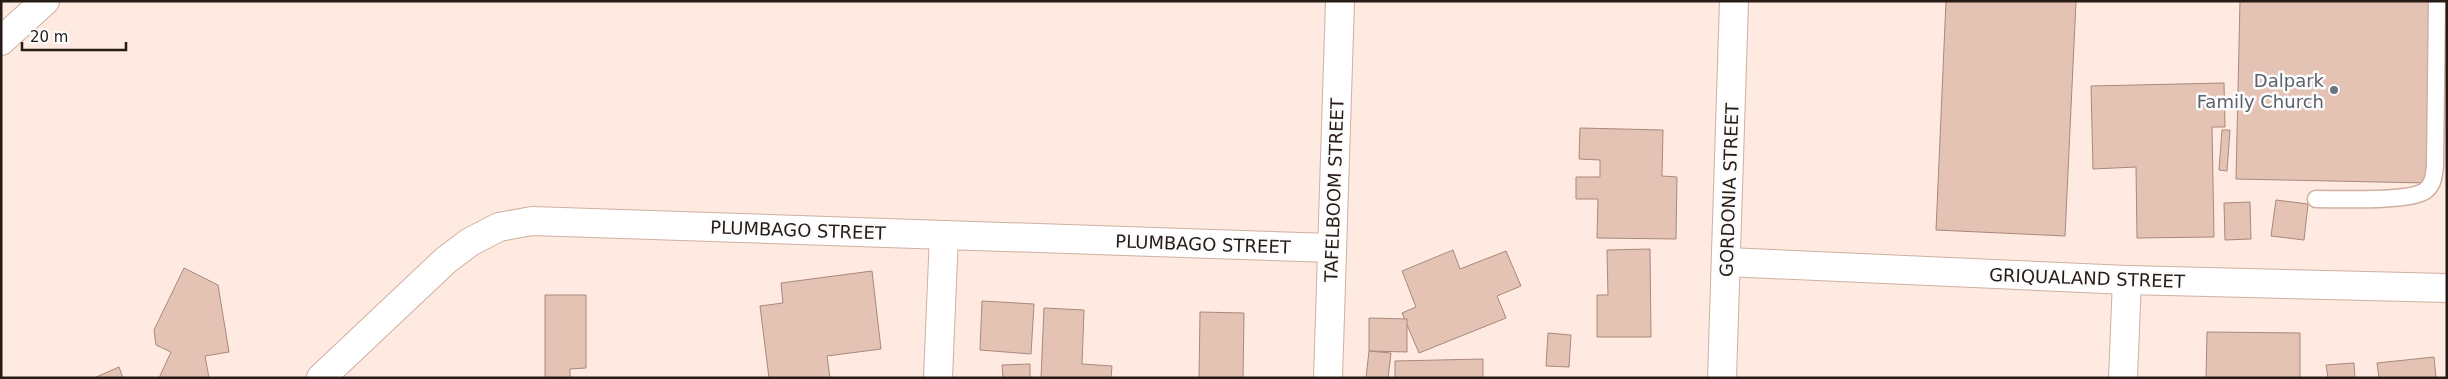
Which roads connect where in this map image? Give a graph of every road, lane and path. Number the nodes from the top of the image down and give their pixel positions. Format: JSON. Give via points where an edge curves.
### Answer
{"nodes":[{"id":1,"x":45,"y":1,"type":"edge"},
{"id":2,"x":1340,"y":1,"type":"edge"},
{"id":3,"x":1734,"y":1,"type":"edge"},
{"id":4,"x":2437,"y":1,"type":"edge"},
{"id":5,"x":1,"y":41,"type":"edge"},
{"id":6,"x":2316,"y":199,"type":"dead end"},
{"id":7,"x":944,"y":236,"type":"junction"},
{"id":8,"x":1332,"y":248,"type":"junction"},
{"id":9,"x":1727,"y":262,"type":"junction"},
{"id":10,"x":2126,"y":280,"type":"junction"},
{"id":11,"x":2447,"y":288,"type":"edge"},
{"id":12,"x":321,"y":378,"type":"edge"},
{"id":13,"x":938,"y":378,"type":"edge"},
{"id":14,"x":1328,"y":378,"type":"edge"},
{"id":15,"x":1722,"y":378,"type":"edge"},
{"id":16,"x":2123,"y":378,"type":"edge"}],
"edges":[{"from":1,"to":5,"type":"street"},
{"from":2,"to":8,"type":"street","name":"TAFELBOOM STREET"},
{"from":3,"to":9,"type":"street","name":"GORDONIA STREET"},
{"from":4,"to":6,"type":"lane","via":[[2435,166],[2430,187],[2424,192],[2401,198]]},
{"from":7,"to":8,"type":"street","name":"PLUMBAGO STREET"},
{"from":7,"to":12,"type":"street","name":"PLUMBAGO STREET","via":[[547,220],[514,223],[485,233],[446,260]]},
{"from":7,"to":13,"type":"street"},
{"from":8,"to":14,"type":"street","name":"TAFELBOOM STREET"},
{"from":9,"to":10,"type":"street","name":"GRIQUALAND STREET"},
{"from":9,"to":15,"type":"street","name":"GORDONIA STREET"},
{"from":10,"to":11,"type":"street","name":"GRIQUALAND STREET"},
{"from":10,"to":16,"type":"street"}]}
